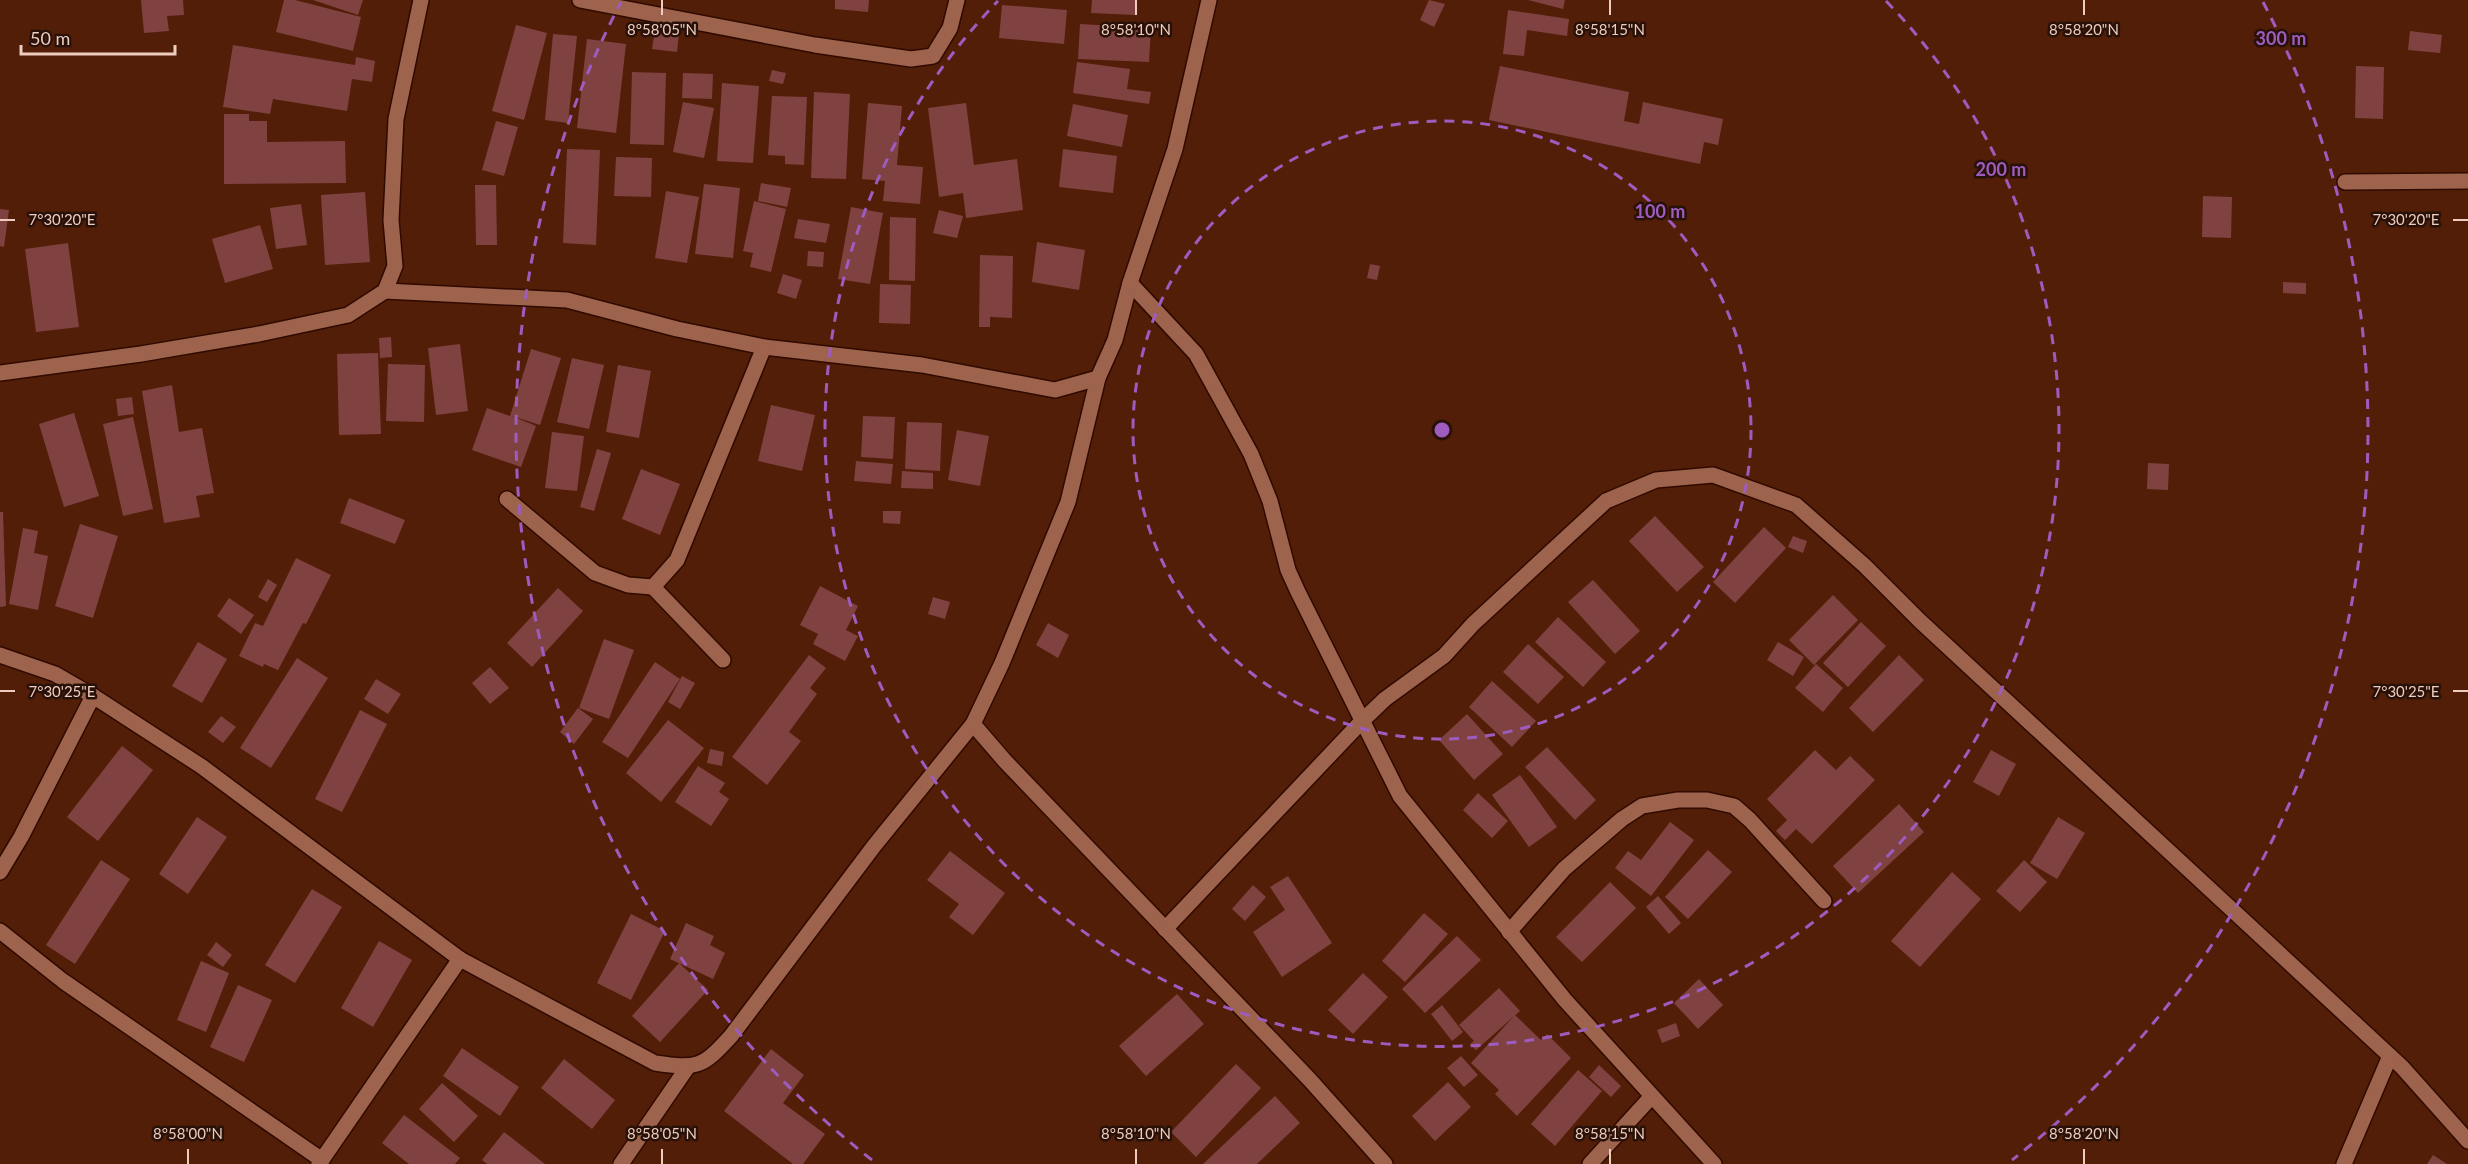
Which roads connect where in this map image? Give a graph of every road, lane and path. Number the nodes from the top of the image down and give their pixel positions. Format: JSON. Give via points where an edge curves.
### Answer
{"nodes":[{"id":1,"x":421,"y":0,"type":"edge"},
{"id":2,"x":580,"y":0,"type":"edge"},
{"id":3,"x":957,"y":0,"type":"edge"},
{"id":4,"x":1209,"y":0,"type":"edge"},
{"id":5,"x":2468,"y":181,"type":"edge"},
{"id":6,"x":2345,"y":182,"type":"dead end"},
{"id":7,"x":1130,"y":284,"type":"junction"},
{"id":8,"x":385,"y":291,"type":"junction"},
{"id":9,"x":764,"y":347,"type":"junction"},
{"id":10,"x":0,"y":373,"type":"edge"},
{"id":11,"x":1098,"y":378,"type":"junction"},
{"id":12,"x":507,"y":499,"type":"dead end"},
{"id":13,"x":653,"y":587,"type":"junction"},
{"id":14,"x":0,"y":655,"type":"edge"},
{"id":15,"x":723,"y":660,"type":"dead end"},
{"id":16,"x":93,"y":696,"type":"junction"},
{"id":17,"x":1363,"y":720,"type":"junction"},
{"id":18,"x":973,"y":723,"type":"junction"},
{"id":19,"x":0,"y":872,"type":"edge"},
{"id":20,"x":1824,"y":901,"type":"dead end"},
{"id":21,"x":1165,"y":929,"type":"junction"},
{"id":22,"x":0,"y":931,"type":"edge"},
{"id":23,"x":1509,"y":932,"type":"junction"},
{"id":24,"x":460,"y":959,"type":"junction"},
{"id":25,"x":2390,"y":1056,"type":"junction"},
{"id":26,"x":687,"y":1068,"type":"junction"},
{"id":27,"x":1652,"y":1096,"type":"junction"},
{"id":28,"x":2468,"y":1141,"type":"edge"},
{"id":29,"x":321,"y":1162,"type":"edge"},
{"id":30,"x":621,"y":1164,"type":"edge"},
{"id":31,"x":1385,"y":1164,"type":"edge"},
{"id":32,"x":1590,"y":1164,"type":"edge"},
{"id":33,"x":1714,"y":1164,"type":"edge"},
{"id":34,"x":2344,"y":1164,"type":"edge"}],
"edges":[{"from":1,"to":8,"type":"street","via":[[396,119],[391,220],[395,266]]},
{"from":2,"to":3,"type":"street","via":[[814,45],[911,59],[933,56],[950,28]]},
{"from":4,"to":7,"type":"street","via":[[1175,149]]},
{"from":5,"to":6,"type":"street"},
{"from":7,"to":11,"type":"street","via":[[1115,340]]},
{"from":7,"to":17,"type":"street","via":[[1196,354],[1251,454],[1270,501],[1291,577]]},
{"from":8,"to":9,"type":"street","via":[[567,300]]},
{"from":8,"to":10,"type":"street","via":[[348,315],[259,334]]},
{"from":9,"to":11,"type":"street","via":[[922,365],[1055,390]]},
{"from":9,"to":13,"type":"street","via":[[677,560]]},
{"from":11,"to":18,"type":"street","via":[[1068,502]]},
{"from":12,"to":13,"type":"street","via":[[596,573],[628,585]]},
{"from":13,"to":15,"type":"street"},
{"from":14,"to":16,"type":"street","via":[[54,674]]},
{"from":16,"to":19,"type":"street"},
{"from":16,"to":24,"type":"street","via":[[201,766]]},
{"from":17,"to":21,"type":"street"},
{"from":17,"to":23,"type":"street","via":[[1400,796]]},
{"from":17,"to":25,"type":"street","via":[[1444,656],[1473,624],[1606,501],[1656,480],[1713,475],[1796,505]]},
{"from":18,"to":21,"type":"street"},
{"from":18,"to":26,"type":"street","via":[[874,846],[731,1036],[711,1057]]},
{"from":20,"to":23,"type":"street","via":[[1734,806],[1707,800],[1678,800],[1642,806],[1622,819],[1564,869]]},
{"from":21,"to":31,"type":"street"},
{"from":22,"to":29,"type":"street","via":[[53,974]]},
{"from":23,"to":27,"type":"street"},
{"from":24,"to":26,"type":"street","via":[[655,1063]]},
{"from":24,"to":29,"type":"street"},
{"from":25,"to":28,"type":"street"},
{"from":25,"to":34,"type":"street"},
{"from":26,"to":30,"type":"street"},
{"from":27,"to":32,"type":"street"},
{"from":27,"to":33,"type":"street"}]}
